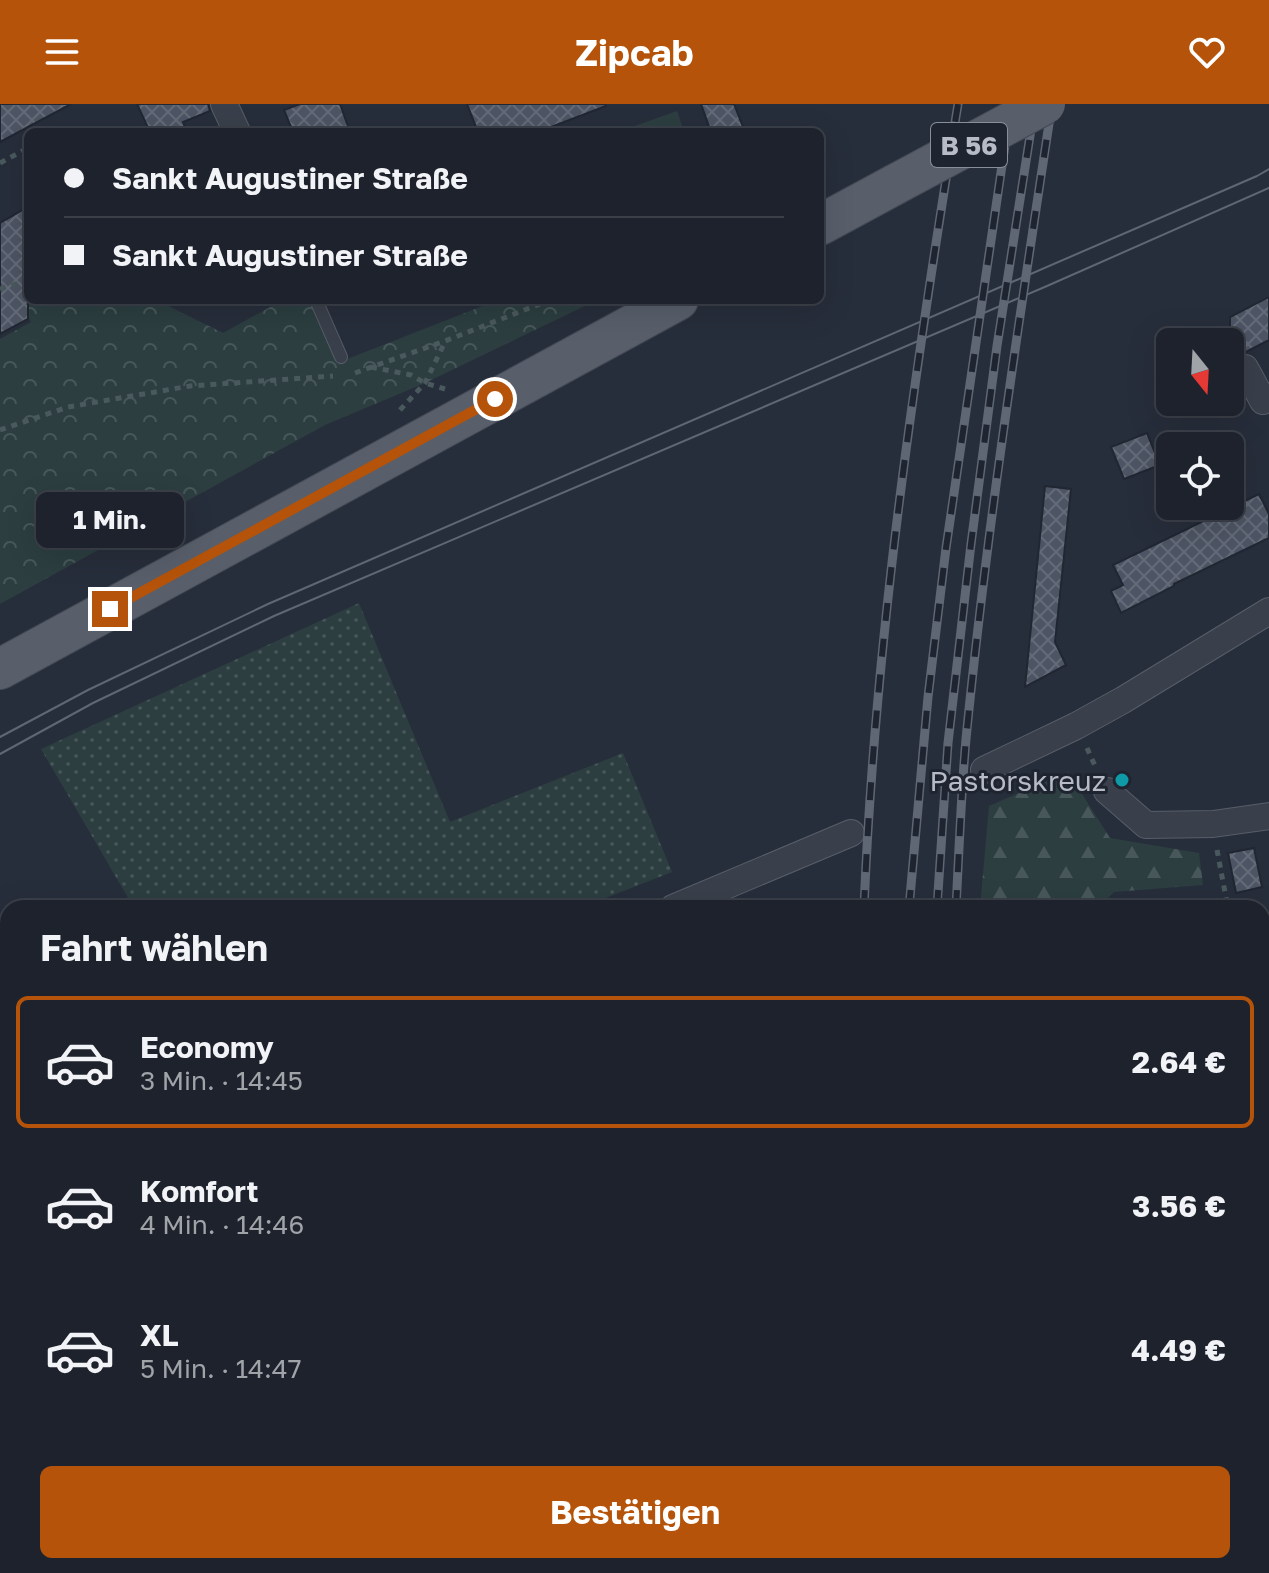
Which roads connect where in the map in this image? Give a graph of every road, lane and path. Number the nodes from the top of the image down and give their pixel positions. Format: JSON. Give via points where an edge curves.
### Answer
{"nodes":[{"id":1,"x":224,"y":104,"type":"edge"},
{"id":2,"x":1045,"y":104,"type":"edge"},
{"id":3,"x":235,"y":128,"type":"edge"},
{"id":4,"x":24,"y":150,"type":"edge"},
{"id":5,"x":0,"y":163,"type":"edge"},
{"id":6,"x":824,"y":223,"type":"edge"},
{"id":7,"x":24,"y":280,"type":"edge"},
{"id":8,"x":0,"y":289,"type":"edge"},
{"id":9,"x":318,"y":304,"type":"edge"},
{"id":10,"x":540,"y":304,"type":"edge"},
{"id":11,"x":671,"y":304,"type":"edge"},
{"id":12,"x":341,"y":357,"type":"dead end"},
{"id":13,"x":371,"y":367,"type":"junction"},
{"id":14,"x":1245,"y":368,"type":"dead end"},
{"id":15,"x":349,"y":375,"type":"dead end"},
{"id":16,"x":333,"y":376,"type":"dead end"},
{"id":17,"x":425,"y":383,"type":"dead end"},
{"id":18,"x":1269,"y":397,"type":"edge"},
{"id":19,"x":0,"y":430,"type":"edge"},
{"id":20,"x":1269,"y":611,"type":"edge"},
{"id":21,"x":0,"y":669,"type":"edge"},
{"id":22,"x":1076,"y":726,"type":"junction"},
{"id":23,"x":984,"y":770,"type":"dead end"},
{"id":24,"x":1107,"y":791,"type":"joint"},
{"id":25,"x":1269,"y":816,"type":"edge"},
{"id":26,"x":1213,"y":824,"type":"junction"},
{"id":27,"x":851,"y":833,"type":"dead end"},
{"id":28,"x":692,"y":900,"type":"edge"},
{"id":29,"x":1227,"y":900,"type":"edge"}],
"edges":[{"from":1,"to":3,"type":"street"},
{"from":2,"to":6,"type":"main road","number":"B 56","bridge":true},
{"from":4,"to":5,"type":"path"},
{"from":7,"to":8,"type":"path"},
{"from":9,"to":12,"type":"lane"},
{"from":10,"to":13,"type":"path"},
{"from":11,"to":21,"type":"main road"},
{"from":13,"to":15,"type":"path"},
{"from":13,"to":17,"type":"path"},
{"from":14,"to":18,"type":"street","via":[[1263,401]]},
{"from":16,"to":19,"type":"path","via":[[190,386],[68,407]]},
{"from":20,"to":22,"type":"street"},
{"from":22,"to":23,"type":"street"},
{"from":22,"to":24,"type":"path"},
{"from":24,"to":26,"type":"street","via":[[1146,825]]},
{"from":25,"to":26,"type":"street"},
{"from":26,"to":29,"type":"path"},
{"from":27,"to":28,"type":"street"}]}
